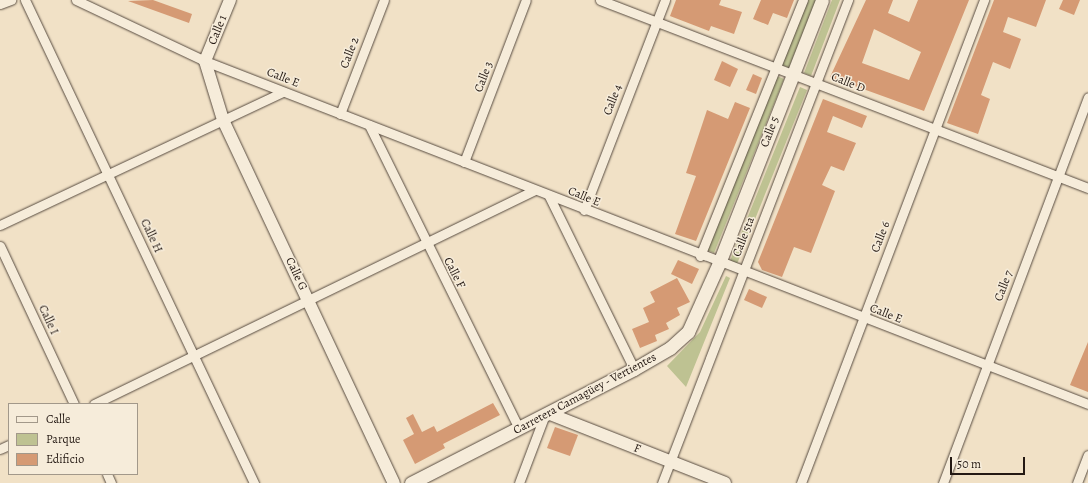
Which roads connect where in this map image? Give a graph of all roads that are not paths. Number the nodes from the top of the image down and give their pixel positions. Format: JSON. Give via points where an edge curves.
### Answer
{"nodes":[{"id":1,"x":11,"y":0,"type":"edge"},
{"id":2,"x":25,"y":0,"type":"edge"},
{"id":3,"x":76,"y":0,"type":"edge"},
{"id":4,"x":230,"y":0,"type":"edge"},
{"id":5,"x":384,"y":0,"type":"edge"},
{"id":6,"x":526,"y":0,"type":"edge"},
{"id":7,"x":600,"y":0,"type":"edge"},
{"id":8,"x":665,"y":0,"type":"edge"},
{"id":9,"x":803,"y":0,"type":"edge"},
{"id":10,"x":822,"y":0,"type":"edge"},
{"id":11,"x":848,"y":0,"type":"edge"},
{"id":12,"x":984,"y":0,"type":"edge"},
{"id":13,"x":0,"y":4,"type":"edge"},
{"id":14,"x":656,"y":22,"type":"junction"},
{"id":15,"x":205,"y":61,"type":"junction"},
{"id":16,"x":775,"y":68,"type":"junction"},
{"id":17,"x":793,"y":75,"type":"junction"},
{"id":18,"x":816,"y":83,"type":"junction"},
{"id":19,"x":284,"y":92,"type":"junction"},
{"id":20,"x":1088,"y":98,"type":"edge"},
{"id":21,"x":340,"y":114,"type":"junction"},
{"id":22,"x":223,"y":120,"type":"junction"},
{"id":23,"x":369,"y":125,"type":"junction"},
{"id":24,"x":935,"y":129,"type":"junction"},
{"id":25,"x":464,"y":162,"type":"junction"},
{"id":26,"x":108,"y":174,"type":"junction"},
{"id":27,"x":1058,"y":176,"type":"junction"},
{"id":28,"x":1088,"y":188,"type":"edge"},
{"id":29,"x":534,"y":190,"type":"junction"},
{"id":30,"x":549,"y":196,"type":"junction"},
{"id":31,"x":584,"y":210,"type":"junction"},
{"id":32,"x":0,"y":225,"type":"edge"},
{"id":33,"x":426,"y":244,"type":"junction"},
{"id":34,"x":0,"y":246,"type":"edge"},
{"id":35,"x":700,"y":256,"type":"junction"},
{"id":36,"x":719,"y":263,"type":"junction"},
{"id":37,"x":743,"y":272,"type":"junction"},
{"id":38,"x":309,"y":302,"type":"junction"},
{"id":39,"x":863,"y":319,"type":"junction"},
{"id":40,"x":194,"y":356,"type":"junction"},
{"id":41,"x":987,"y":366,"type":"junction"},
{"id":42,"x":634,"y":369,"type":"junction"},
{"id":43,"x":74,"y":403,"type":"edge"},
{"id":44,"x":96,"y":403,"type":"edge"},
{"id":45,"x":1088,"y":404,"type":"edge"},
{"id":46,"x":547,"y":416,"type":"junction"},
{"id":47,"x":519,"y":429,"type":"junction"},
{"id":48,"x":1088,"y":455,"type":"edge"},
{"id":49,"x":670,"y":462,"type":"junction"},
{"id":50,"x":254,"y":483,"type":"edge"},
{"id":51,"x":394,"y":483,"type":"edge"},
{"id":52,"x":411,"y":483,"type":"edge"},
{"id":53,"x":519,"y":483,"type":"edge"},
{"id":54,"x":662,"y":483,"type":"edge"},
{"id":55,"x":724,"y":483,"type":"edge"},
{"id":56,"x":801,"y":483,"type":"edge"},
{"id":57,"x":943,"y":483,"type":"edge"},
{"id":58,"x":1077,"y":483,"type":"edge"}],
"edges":[{"from":1,"to":13,"type":"street"},
{"from":2,"to":26,"type":"street","name":"Calle H"},
{"from":3,"to":15,"type":"street","name":"Calle E"},
{"from":4,"to":15,"type":"street","name":"Calle 1"},
{"from":5,"to":21,"type":"street","name":"Calle 2"},
{"from":6,"to":25,"type":"street","name":"Calle 3"},
{"from":7,"to":14,"type":"street","name":"Calle D"},
{"from":8,"to":14,"type":"street","name":"Calle 4"},
{"from":9,"to":16,"type":"street","name":"Calle 5"},
{"from":10,"to":17,"type":"main road","name":"Calle 5"},
{"from":11,"to":18,"type":"street","name":"Calle 5ta"},
{"from":12,"to":24,"type":"street","name":"Calle 6"},
{"from":14,"to":16,"type":"street","name":"Calle D"},
{"from":14,"to":31,"type":"street","name":"Calle 4"},
{"from":15,"to":19,"type":"street","name":"Calle E"},
{"from":15,"to":22,"type":"street","name":"Calle G"},
{"from":16,"to":17,"type":"street","name":"Calle D"},
{"from":16,"to":35,"type":"street","name":"Calle 5"},
{"from":17,"to":18,"type":"street","name":"Calle D"},
{"from":17,"to":36,"type":"main road","name":"Calle 5"},
{"from":18,"to":24,"type":"street","name":"Calle D"},
{"from":18,"to":37,"type":"street","name":"Calle 5ta"},
{"from":19,"to":21,"type":"street","name":"Calle E"},
{"from":19,"to":22,"type":"street"},
{"from":20,"to":27,"type":"street","name":"Calle 7"},
{"from":21,"to":23,"type":"street","name":"Calle E"},
{"from":22,"to":26,"type":"street"},
{"from":22,"to":38,"type":"street","name":"Calle G"},
{"from":23,"to":25,"type":"street","name":"Calle E"},
{"from":23,"to":33,"type":"street","name":"Calle F"},
{"from":24,"to":27,"type":"street","name":"Calle D"},
{"from":24,"to":39,"type":"street","name":"Calle 6"},
{"from":25,"to":29,"type":"street","name":"Calle E"},
{"from":26,"to":32,"type":"street"},
{"from":26,"to":40,"type":"street","name":"Calle H"},
{"from":27,"to":28,"type":"street","name":"Calle D"},
{"from":27,"to":41,"type":"street","name":"Calle 7"},
{"from":29,"to":30,"type":"street","name":"Calle E"},
{"from":29,"to":33,"type":"street"},
{"from":30,"to":31,"type":"street","name":"Calle E"},
{"from":30,"to":42,"type":"street"},
{"from":31,"to":35,"type":"street","name":"Calle E"},
{"from":33,"to":38,"type":"street"},
{"from":33,"to":47,"type":"street","name":"Calle F"},
{"from":34,"to":43,"type":"street","name":"Calle I"},
{"from":35,"to":36,"type":"street","name":"Calle E"},
{"from":36,"to":37,"type":"street","name":"Calle E"},
{"from":36,"to":42,"type":"main road","name":"Carretera Camagüey - Vertientes","via":[[688,332],[670,348]]},
{"from":37,"to":39,"type":"street","name":"Calle E"},
{"from":37,"to":49,"type":"street","name":"Calle 5ta"},
{"from":38,"to":40,"type":"street"},
{"from":38,"to":51,"type":"street","name":"Calle G"},
{"from":39,"to":41,"type":"street","name":"Calle E"},
{"from":39,"to":56,"type":"street","name":"Calle 6"},
{"from":40,"to":44,"type":"street"},
{"from":40,"to":50,"type":"street","name":"Calle H"},
{"from":41,"to":45,"type":"street","name":"Calle E"},
{"from":41,"to":57,"type":"street","name":"Calle 7"},
{"from":42,"to":46,"type":"main road","name":"Carretera Camagüey - Vertientes"},
{"from":46,"to":47,"type":"main road","name":"Carretera Camagüey - Vertientes"},
{"from":46,"to":49,"type":"street","name":"F"},
{"from":46,"to":53,"type":"street"},
{"from":47,"to":52,"type":"main road","name":"Carretera Camagüey - Vertientes"},
{"from":48,"to":58,"type":"street"},
{"from":49,"to":54,"type":"street","name":"Calle 5ta"},
{"from":49,"to":55,"type":"street","name":"F"}]}
